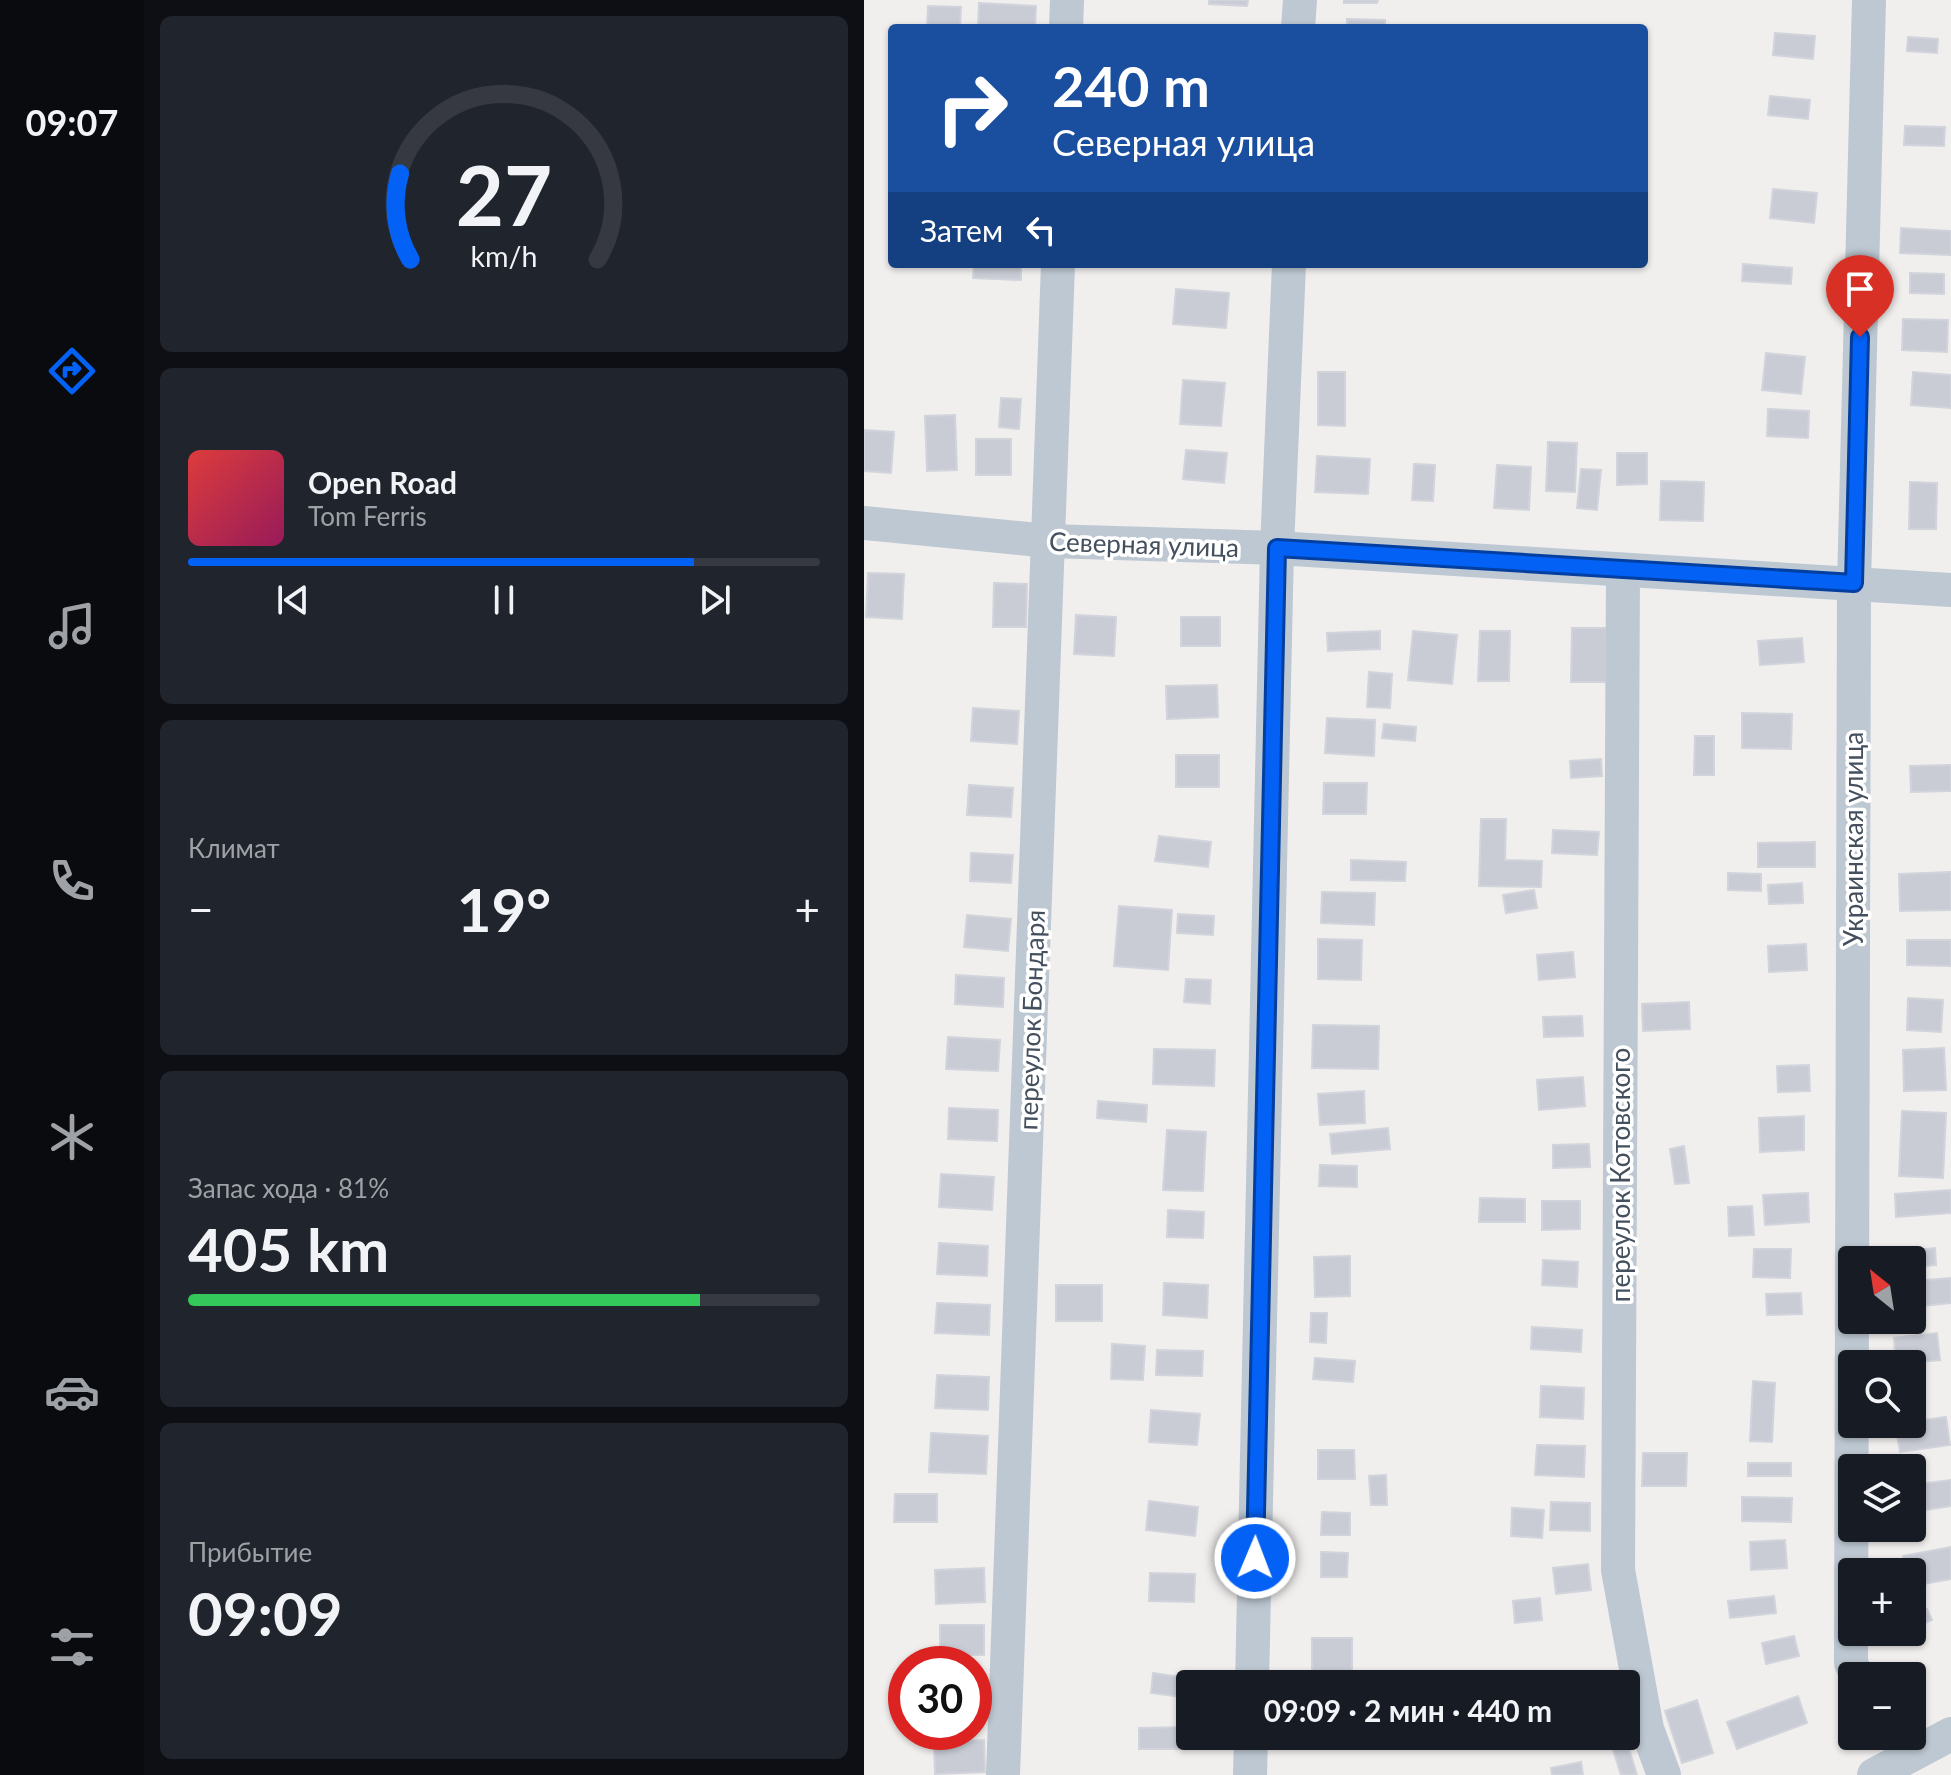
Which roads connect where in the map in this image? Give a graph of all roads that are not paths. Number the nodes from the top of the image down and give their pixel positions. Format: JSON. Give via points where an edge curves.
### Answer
{"nodes":[{"id":1,"x":1067,"y":0,"type":"edge"},
{"id":2,"x":1300,"y":0,"type":"edge"},
{"id":3,"x":1869,"y":0,"type":"edge"},
{"id":4,"x":1066,"y":24,"type":"edge"},
{"id":5,"x":1298,"y":24,"type":"edge"},
{"id":6,"x":1058,"y":268,"type":"edge"},
{"id":7,"x":1289,"y":268,"type":"edge"},
{"id":8,"x":864,"y":523,"type":"edge"},
{"id":9,"x":1049,"y":541,"type":"junction"},
{"id":10,"x":1277,"y":548,"type":"junction"},
{"id":11,"x":1623,"y":570,"type":"junction"},
{"id":12,"x":1854,"y":583,"type":"junction"},
{"id":13,"x":1951,"y":590,"type":"edge"},
{"id":14,"x":1851,"y":1662,"type":"edge"},
{"id":15,"x":1252,"y":1670,"type":"edge"},
{"id":16,"x":1951,"y":1734,"type":"edge"},
{"id":17,"x":1251,"y":1750,"type":"edge"},
{"id":18,"x":1894,"y":1762,"type":"edge"},
{"id":19,"x":1003,"y":1775,"type":"edge"},
{"id":20,"x":1250,"y":1775,"type":"edge"},
{"id":21,"x":1664,"y":1775,"type":"edge"}],
"edges":[{"from":1,"to":4,"type":"street"},
{"from":2,"to":5,"type":"street"},
{"from":3,"to":12,"type":"street","name":"Украинская улица"},
{"from":6,"to":9,"type":"street","name":"переулок Бондаря"},
{"from":7,"to":10,"type":"street"},
{"from":8,"to":9,"type":"street","name":"Северная улица"},
{"from":9,"to":10,"type":"street","name":"Северная улица"},
{"from":9,"to":19,"type":"street","name":"переулок Бондаря"},
{"from":10,"to":11,"type":"street","name":"Северная улица"},
{"from":10,"to":15,"type":"street"},
{"from":11,"to":12,"type":"street","name":"Северная улица"},
{"from":11,"to":21,"type":"street","name":"переулок Котовского","via":[[1618,1570],[1647,1729]]},
{"from":12,"to":13,"type":"street","name":"Северная улица"},
{"from":12,"to":14,"type":"street","name":"Украинская улица"},
{"from":16,"to":18,"type":"street"},
{"from":17,"to":20,"type":"street"}]}
